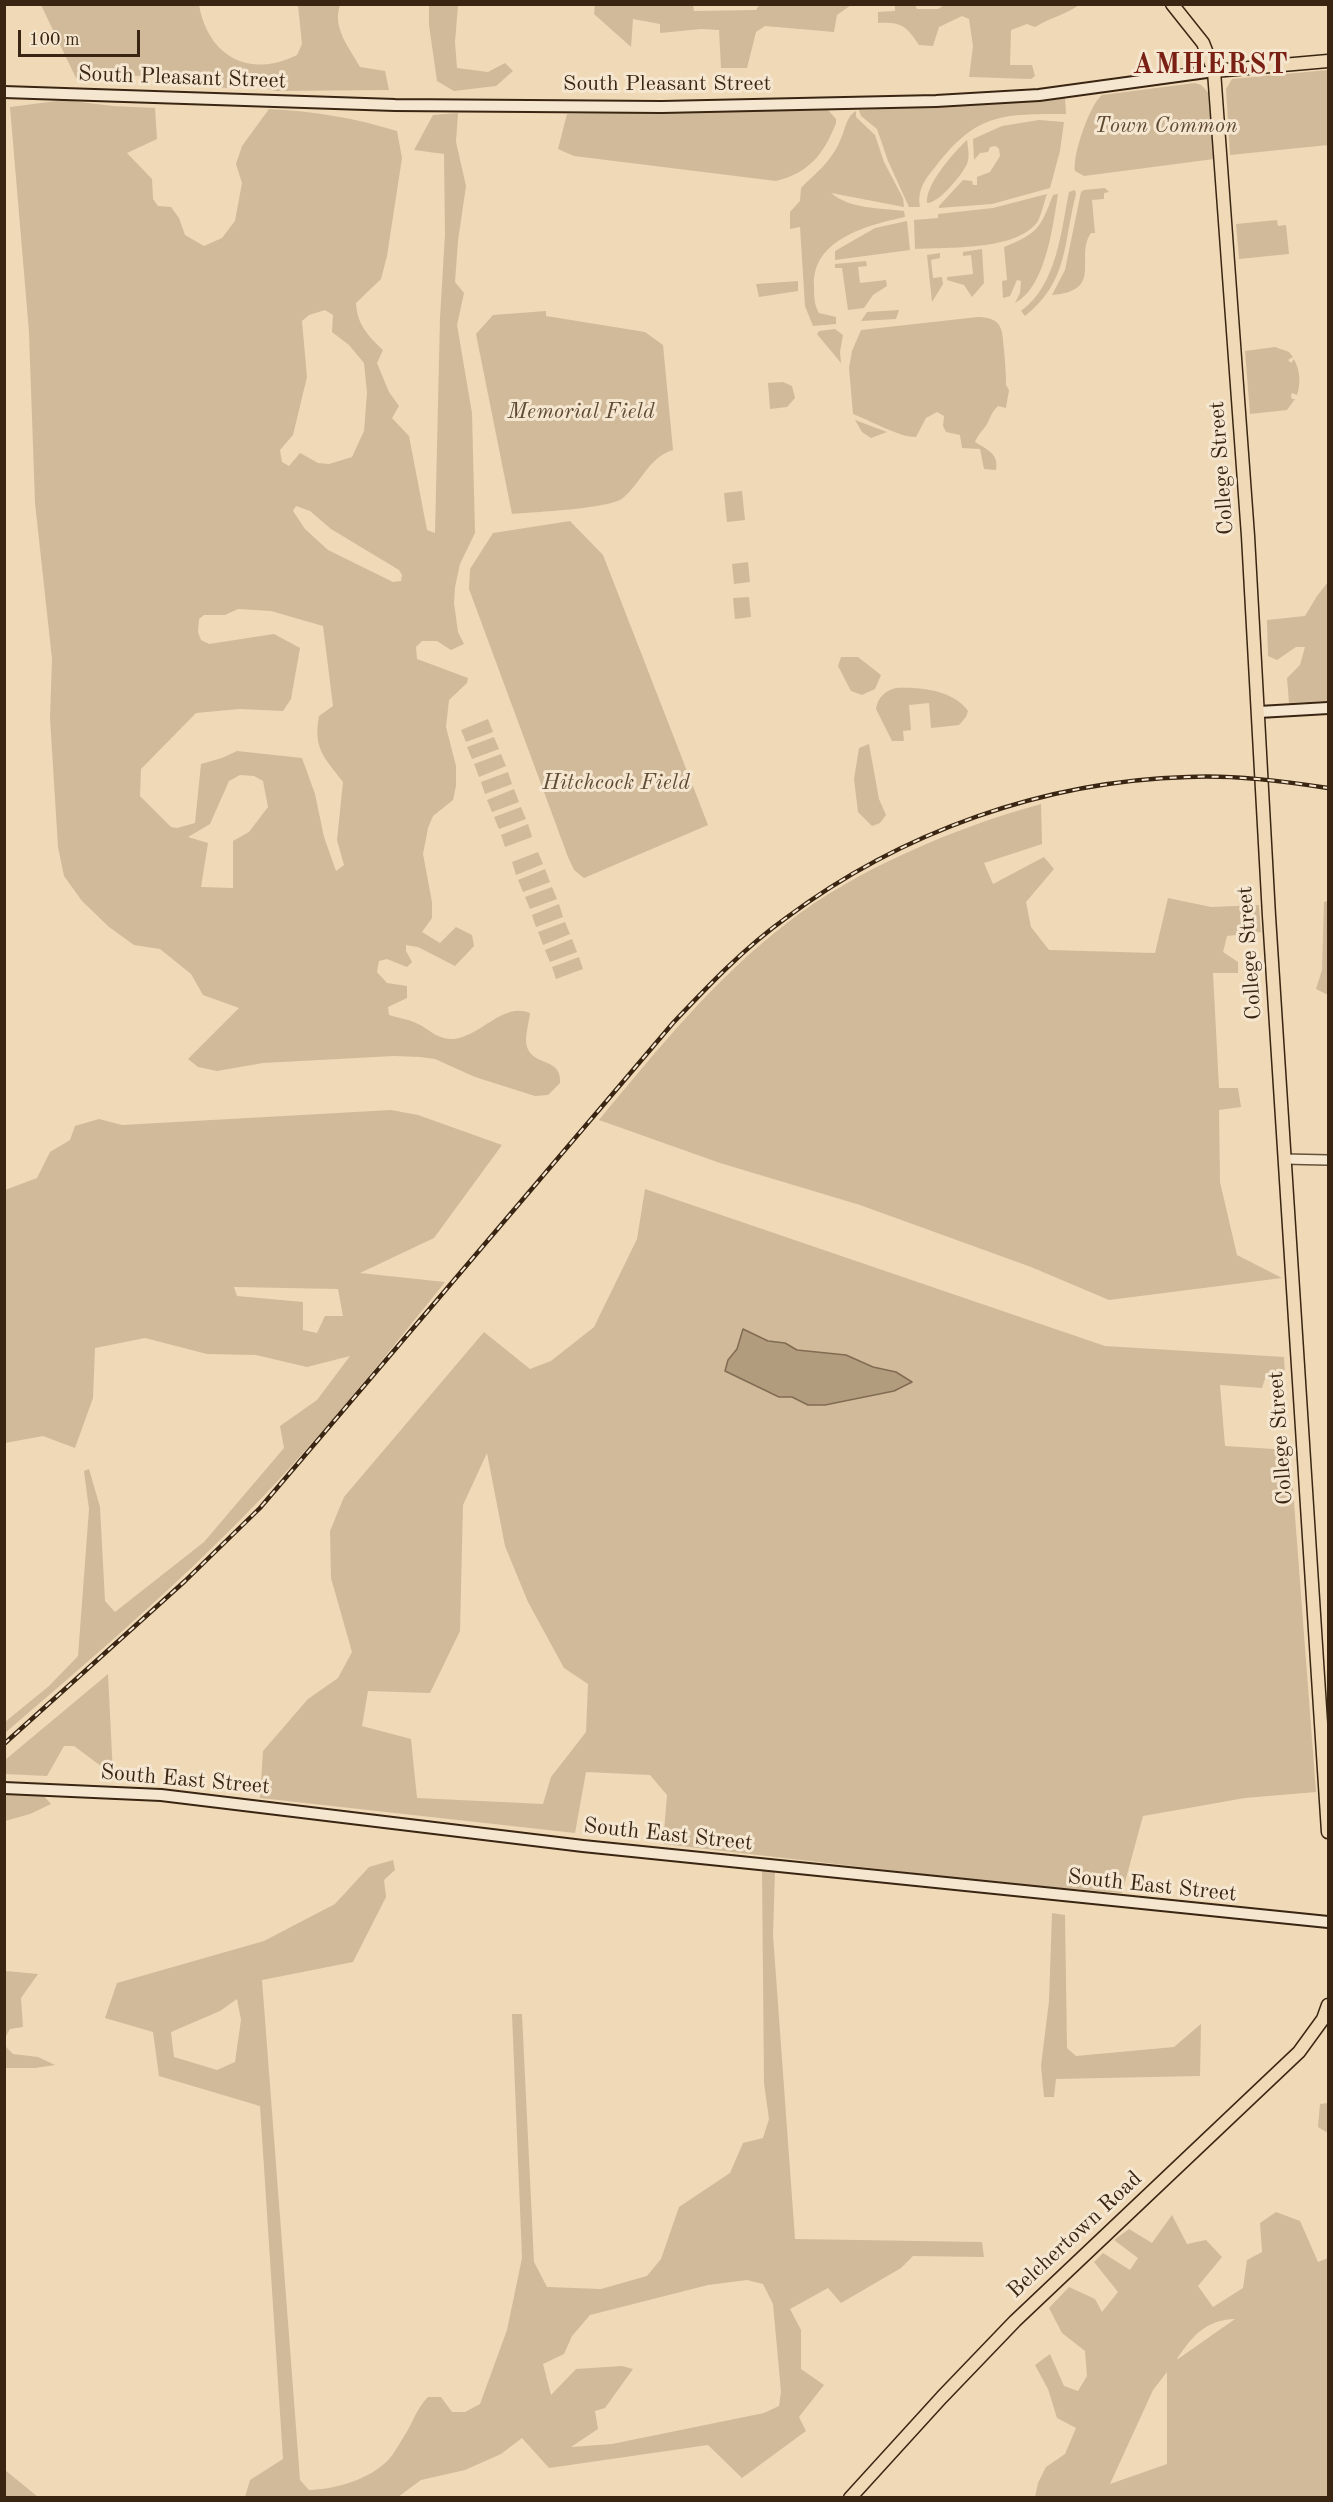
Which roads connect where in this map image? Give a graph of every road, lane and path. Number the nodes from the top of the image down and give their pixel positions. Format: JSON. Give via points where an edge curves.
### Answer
{"nodes":[{"id":1,"x":1172,"y":4,"type":"edge"},
{"id":2,"x":1329,"y":61,"type":"edge"},
{"id":3,"x":1214,"y":71,"type":"junction"},
{"id":4,"x":4,"y":92,"type":"edge"},
{"id":5,"x":1329,"y":708,"type":"edge"},
{"id":6,"x":1259,"y":712,"type":"junction"},
{"id":7,"x":1284,"y":1159,"type":"junction"},
{"id":8,"x":1329,"y":1160,"type":"edge"},
{"id":9,"x":4,"y":1788,"type":"edge"},
{"id":10,"x":1329,"y":1832,"type":"edge"},
{"id":11,"x":1329,"y":1922,"type":"edge"},
{"id":12,"x":1329,"y":2005,"type":"edge"},
{"id":13,"x":850,"y":2498,"type":"edge"}],
"edges":[{"from":1,"to":3,"type":"main road","name":"College Street","via":[[1203,43]]},
{"from":2,"to":3,"type":"main road","name":"South Pleasant Street"},
{"from":3,"to":4,"type":"main road","name":"South Pleasant Street","via":[[1039,95],[672,106],[414,106]]},
{"from":3,"to":6,"type":"main road","name":"College Street"},
{"from":5,"to":6,"type":"main road"},
{"from":6,"to":7,"type":"main road","name":"College Street"},
{"from":7,"to":8,"type":"street"},
{"from":7,"to":10,"type":"main road","name":"College Street"},
{"from":9,"to":11,"type":"main road","name":"South East Street","via":[[200,1799],[592,1847]]},
{"from":12,"to":13,"type":"main road","name":"Belchertown Road","via":[[1299,2052],[1015,2321]]}]}
